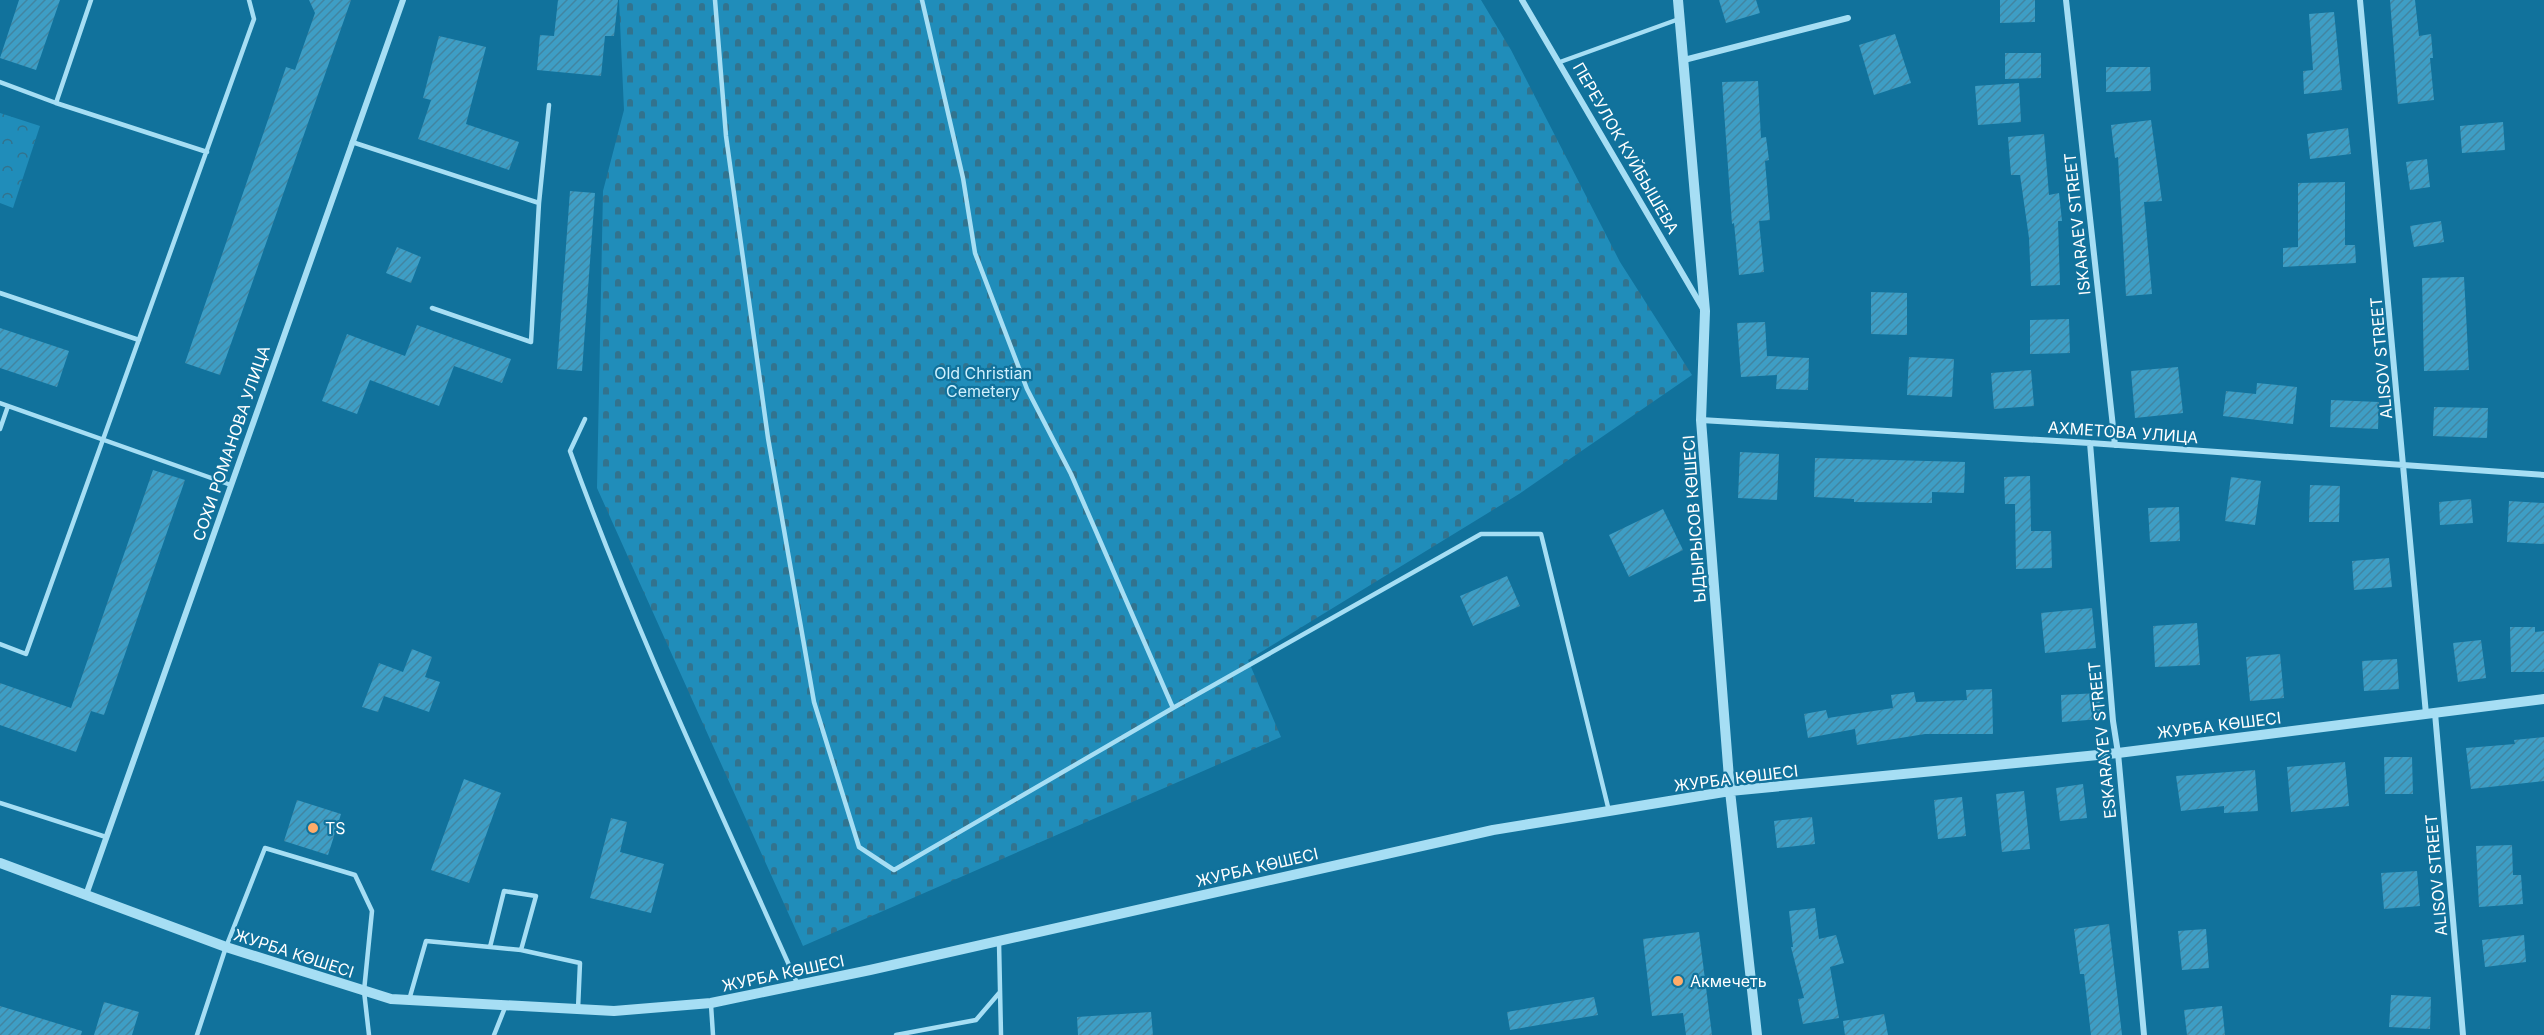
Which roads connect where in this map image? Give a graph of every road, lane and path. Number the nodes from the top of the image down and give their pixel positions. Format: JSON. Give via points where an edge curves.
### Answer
{"nodes":[{"id":1,"x":91,"y":0,"type":"edge"},
{"id":2,"x":249,"y":0,"type":"edge"},
{"id":3,"x":403,"y":0,"type":"edge"},
{"id":4,"x":715,"y":0,"type":"edge"},
{"id":5,"x":922,"y":0,"type":"edge"},
{"id":6,"x":1522,"y":0,"type":"edge"},
{"id":7,"x":1678,"y":0,"type":"edge"},
{"id":8,"x":2066,"y":0,"type":"edge"},
{"id":9,"x":2360,"y":0,"type":"edge"},
{"id":10,"x":1848,"y":18,"type":"dead end"},
{"id":11,"x":1680,"y":19,"type":"junction"},
{"id":12,"x":1684,"y":60,"type":"junction"},
{"id":13,"x":1560,"y":62,"type":"junction"},
{"id":14,"x":0,"y":82,"type":"edge"},
{"id":15,"x":56,"y":103,"type":"junction"},
{"id":16,"x":549,"y":105,"type":"dead end"},
{"id":17,"x":352,"y":142,"type":"junction"},
{"id":18,"x":207,"y":152,"type":"junction"},
{"id":19,"x":539,"y":203,"type":"junction"},
{"id":20,"x":0,"y":292,"type":"edge"},
{"id":21,"x":432,"y":308,"type":"dead end"},
{"id":22,"x":1705,"y":311,"type":"junction"},
{"id":23,"x":139,"y":340,"type":"junction"},
{"id":24,"x":0,"y":403,"type":"edge"},
{"id":25,"x":8,"y":406,"type":"junction"},
{"id":26,"x":585,"y":419,"type":"dead end"},
{"id":27,"x":1701,"y":420,"type":"junction"},
{"id":28,"x":0,"y":429,"type":"edge"},
{"id":29,"x":103,"y":440,"type":"junction"},
{"id":30,"x":2090,"y":443,"type":"junction"},
{"id":31,"x":2115,"y":445,"type":"junction"},
{"id":32,"x":2405,"y":465,"type":"junction"},
{"id":33,"x":2544,"y":475,"type":"edge"},
{"id":34,"x":231,"y":485,"type":"junction"},
{"id":35,"x":0,"y":644,"type":"edge"},
{"id":36,"x":2544,"y":699,"type":"edge"},
{"id":37,"x":1173,"y":708,"type":"junction"},
{"id":38,"x":2431,"y":714,"type":"junction"},
{"id":39,"x":2118,"y":753,"type":"junction"},
{"id":40,"x":1730,"y":791,"type":"junction"},
{"id":41,"x":0,"y":803,"type":"edge"},
{"id":42,"x":1610,"y":811,"type":"junction"},
{"id":43,"x":106,"y":837,"type":"junction"},
{"id":44,"x":0,"y":863,"type":"edge"},
{"id":45,"x":86,"y":896,"type":"junction"},
{"id":46,"x":999,"y":941,"type":"junction"},
{"id":47,"x":226,"y":947,"type":"junction"},
{"id":48,"x":490,"y":947,"type":"junction"},
{"id":49,"x":521,"y":950,"type":"junction"},
{"id":50,"x":798,"y":985,"type":"junction"},
{"id":51,"x":364,"y":991,"type":"junction"},
{"id":52,"x":1000,"y":992,"type":"junction"},
{"id":53,"x":409,"y":1000,"type":"junction"},
{"id":54,"x":711,"y":1003,"type":"junction"},
{"id":55,"x":506,"y":1005,"type":"junction"},
{"id":56,"x":578,"y":1009,"type":"junction"},
{"id":57,"x":197,"y":1035,"type":"edge"},
{"id":58,"x":369,"y":1035,"type":"edge"},
{"id":59,"x":494,"y":1035,"type":"edge"},
{"id":60,"x":713,"y":1035,"type":"edge"},
{"id":61,"x":896,"y":1035,"type":"edge"},
{"id":62,"x":1001,"y":1035,"type":"edge"},
{"id":63,"x":1757,"y":1035,"type":"edge"},
{"id":64,"x":2144,"y":1035,"type":"edge"},
{"id":65,"x":2463,"y":1035,"type":"edge"}],
"edges":[{"from":1,"to":15,"type":"lane"},
{"from":2,"to":18,"type":"lane","via":[[254,19]]},
{"from":3,"to":17,"type":"street","name":"СОХИ РОМАНОВА УЛИЦА"},
{"from":4,"to":37,"type":"lane","via":[[726,136],[768,438],[814,702],[859,847],[894,870]]},
{"from":5,"to":37,"type":"lane","via":[[963,178],[975,253],[1027,389],[1071,474]]},
{"from":6,"to":13,"type":"street","name":"ПЕРЕУЛОК КУЙБЫШЕВА"},
{"from":7,"to":11,"type":"street","name":"ЫДЫРЫСОВ КӨШЕСІ"},
{"from":8,"to":31,"type":"street","name":"ISKARAEV STREET"},
{"from":9,"to":32,"type":"street","name":"ALISOV STREET"},
{"from":10,"to":12,"type":"street"},
{"from":11,"to":12,"type":"street","name":"ЫДЫРЫСОВ КӨШЕСІ"},
{"from":11,"to":13,"type":"lane"},
{"from":12,"to":22,"type":"street","name":"ЫДЫРЫСОВ КӨШЕСІ"},
{"from":13,"to":22,"type":"street","name":"ПЕРЕУЛОК КУЙБЫШЕВА"},
{"from":14,"to":15,"type":"lane"},
{"from":15,"to":18,"type":"lane"},
{"from":16,"to":19,"type":"lane"},
{"from":17,"to":19,"type":"lane"},
{"from":17,"to":34,"type":"street","name":"СОХИ РОМАНОВА УЛИЦА"},
{"from":18,"to":23,"type":"lane"},
{"from":19,"to":21,"type":"lane","via":[[531,342]]},
{"from":20,"to":23,"type":"lane"},
{"from":22,"to":27,"type":"street","name":"ЫДЫРЫСОВ КӨШЕСІ"},
{"from":23,"to":29,"type":"lane"},
{"from":24,"to":25,"type":"lane"},
{"from":25,"to":28,"type":"lane"},
{"from":25,"to":29,"type":"lane"},
{"from":26,"to":50,"type":"lane","via":[[570,451],[595,520],[639,629]]},
{"from":27,"to":30,"type":"street","name":"АХМЕТОВА УЛИЦА"},
{"from":27,"to":40,"type":"street","name":"ЫДЫРЫСОВ КӨШЕСІ"},
{"from":29,"to":34,"type":"lane"},
{"from":29,"to":35,"type":"lane","via":[[26,654]]},
{"from":30,"to":31,"type":"street","name":"АХМЕТОВА УЛИЦА"},
{"from":30,"to":39,"type":"street","name":"ESKARAYEV STREET"},
{"from":31,"to":32,"type":"street","name":"АХМЕТОВА УЛИЦА"},
{"from":32,"to":33,"type":"street","name":"АХМЕТОВА УЛИЦА"},
{"from":32,"to":38,"type":"street","name":"ALISOV STREET"},
{"from":34,"to":43,"type":"street","name":"СОХИ РОМАНОВА УЛИЦА"},
{"from":36,"to":38,"type":"street","name":"ЖУРБА КӨШЕСІ"},
{"from":37,"to":42,"type":"lane","via":[[1481,534],[1541,534]]},
{"from":38,"to":39,"type":"street","name":"ЖУРБА КӨШЕСІ"},
{"from":38,"to":65,"type":"street","name":"ALISOV STREET"},
{"from":39,"to":40,"type":"street","name":"ЖУРБА КӨШЕСІ"},
{"from":39,"to":64,"type":"street","name":"ESKARAYEV STREET"},
{"from":40,"to":42,"type":"street","name":"ЖУРБА КӨШЕСІ"},
{"from":40,"to":63,"type":"street","name":"ЫДЫРЫСОВ КӨШЕСІ"},
{"from":41,"to":43,"type":"lane"},
{"from":42,"to":46,"type":"street","name":"ЖУРБА КӨШЕСІ","via":[[1493,830]]},
{"from":43,"to":45,"type":"street","name":"СОХИ РОМАНОВА УЛИЦА"},
{"from":44,"to":45,"type":"street","name":"ЖУРБА КӨШЕСІ"},
{"from":45,"to":47,"type":"street","name":"ЖУРБА КӨШЕСІ"},
{"from":46,"to":50,"type":"street","name":"ЖУРБА КӨШЕСІ"},
{"from":46,"to":52,"type":"lane"},
{"from":47,"to":51,"type":"street","name":"ЖУРБА КӨШЕСІ"},
{"from":47,"to":51,"type":"lane","via":[[265,848],[355,875],[372,911]]},
{"from":47,"to":57,"type":"lane"},
{"from":48,"to":49,"type":"lane"},
{"from":48,"to":49,"type":"lane","via":[[504,891],[536,897]]},
{"from":48,"to":53,"type":"lane","via":[[426,941]]},
{"from":49,"to":56,"type":"lane","via":[[580,963]]},
{"from":50,"to":54,"type":"street","name":"ЖУРБА КӨШЕСІ"},
{"from":51,"to":53,"type":"street","name":"ЖУРБА КӨШЕСІ"},
{"from":51,"to":58,"type":"lane"},
{"from":52,"to":61,"type":"lane","via":[[976,1020]]},
{"from":52,"to":62,"type":"lane"},
{"from":53,"to":55,"type":"street","name":"ЖУРБА КӨШЕСІ"},
{"from":54,"to":56,"type":"street","name":"ЖУРБА КӨШЕСІ","via":[[614,1011]]},
{"from":54,"to":60,"type":"lane"},
{"from":55,"to":56,"type":"street","name":"ЖУРБА КӨШЕСІ"},
{"from":55,"to":59,"type":"lane"}]}
